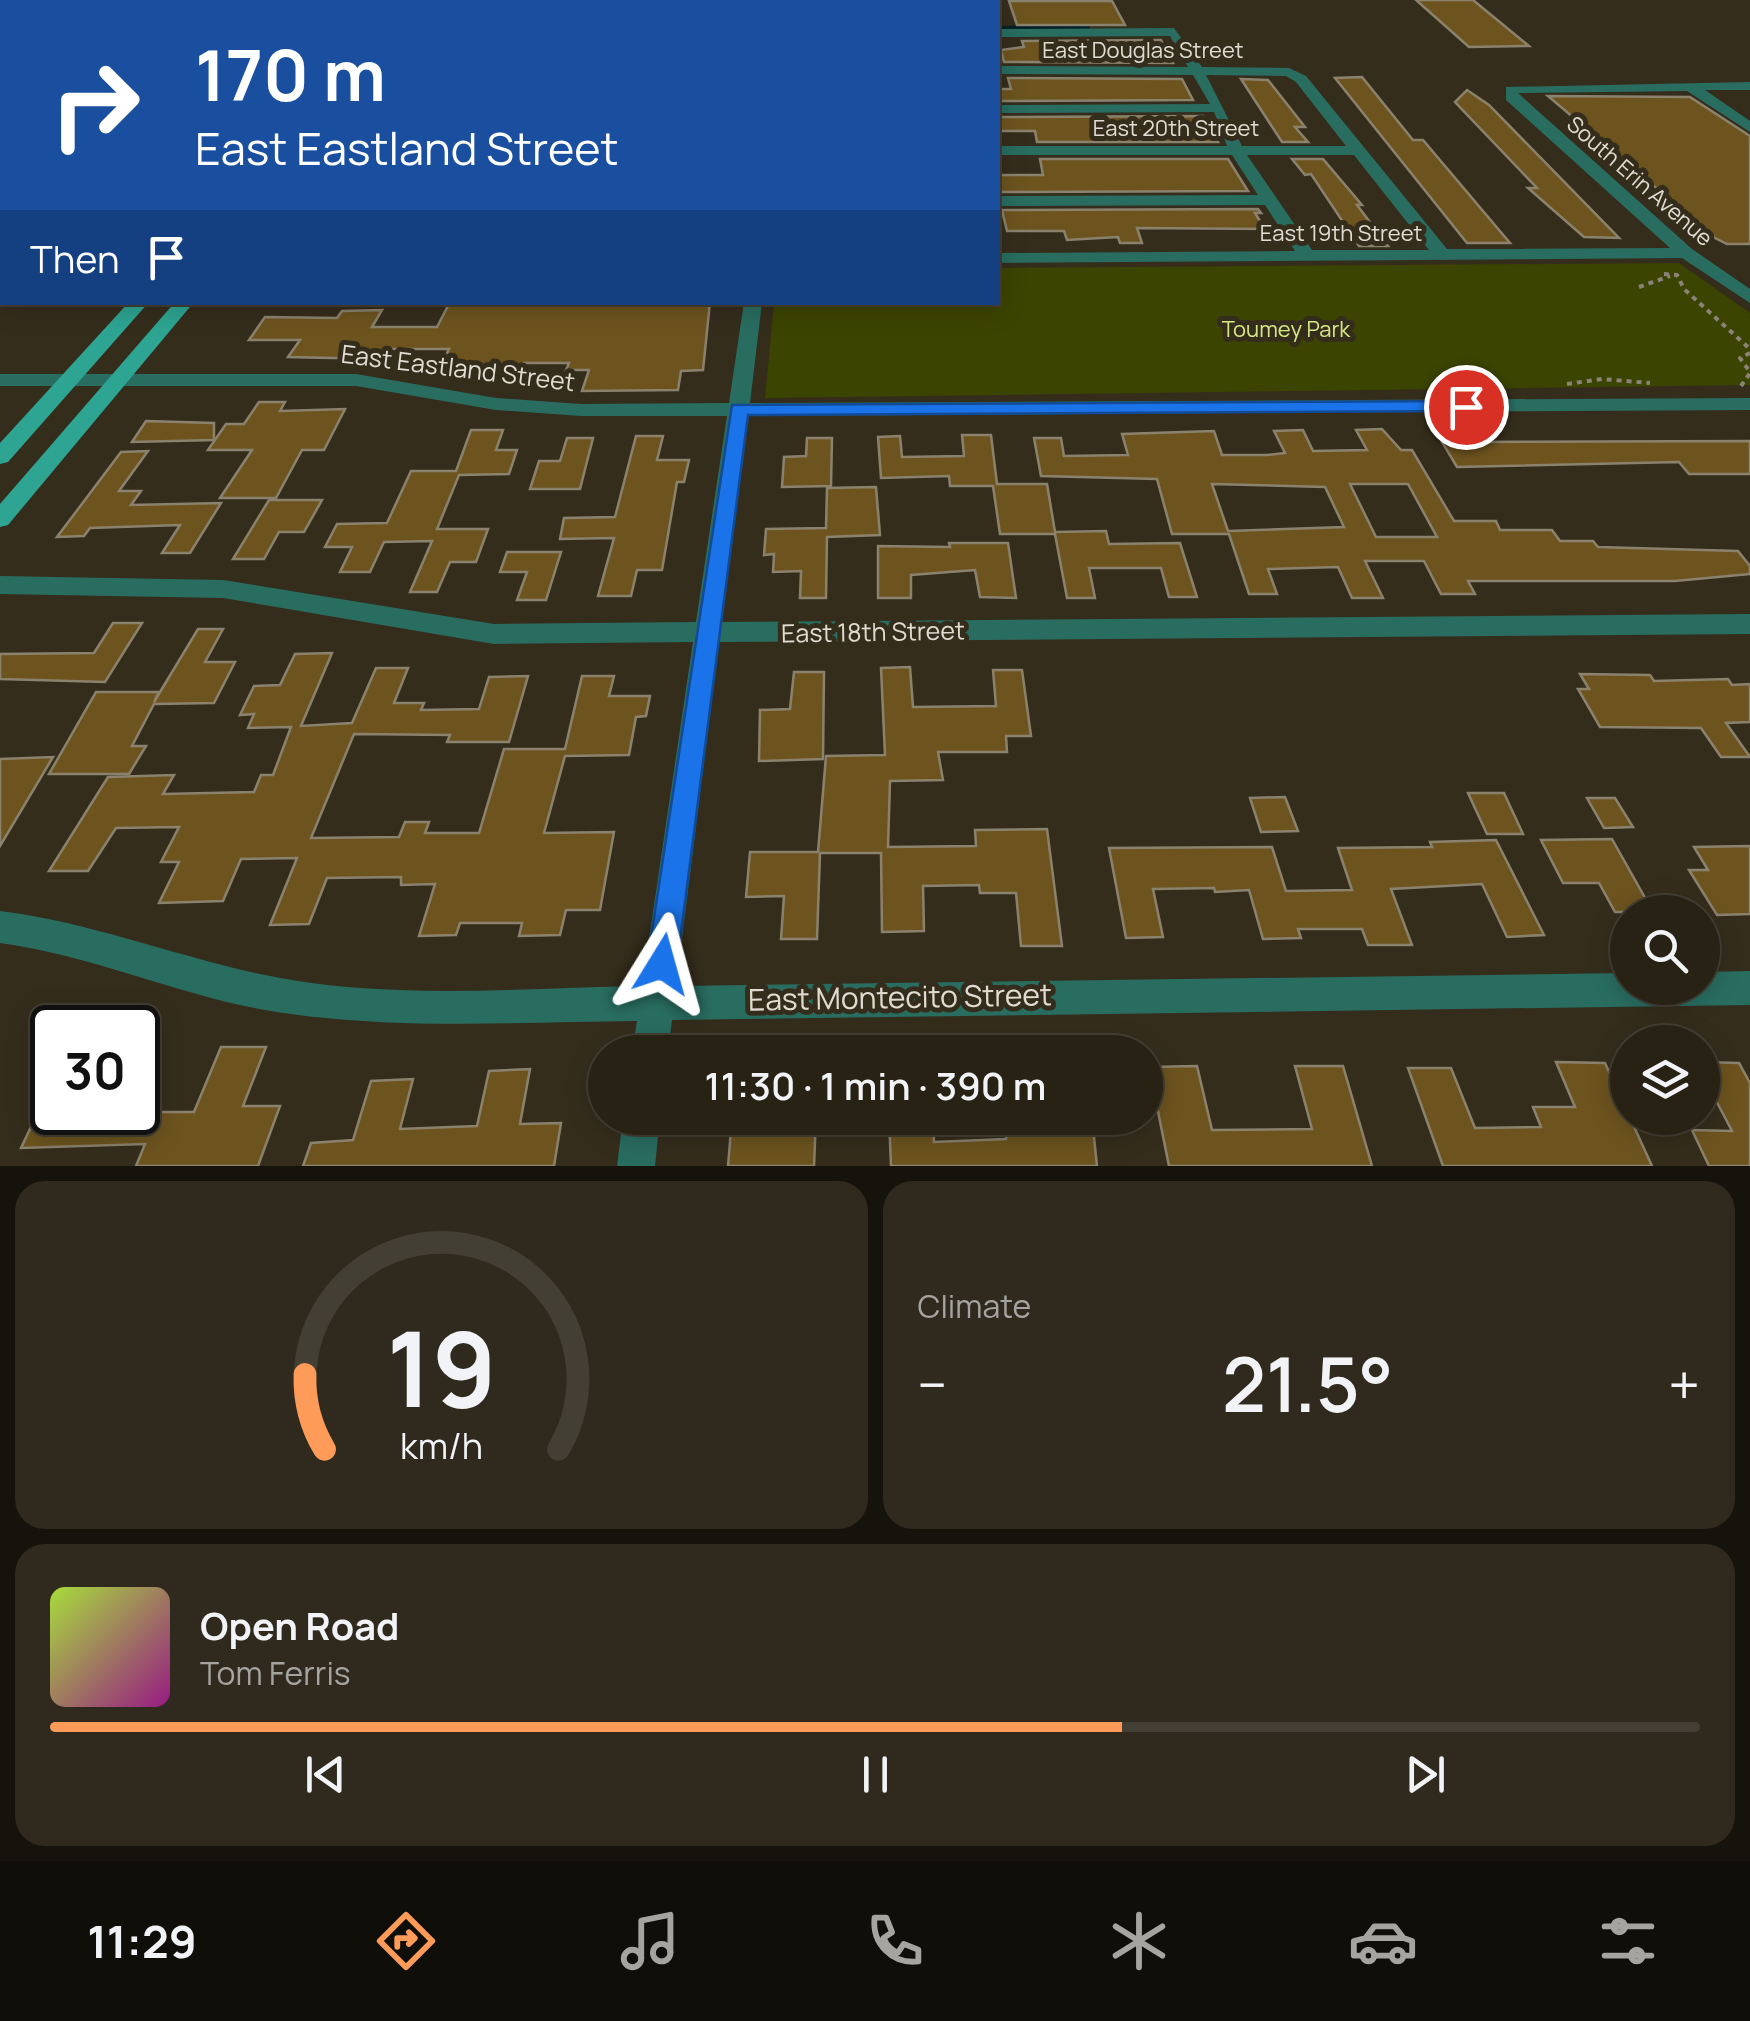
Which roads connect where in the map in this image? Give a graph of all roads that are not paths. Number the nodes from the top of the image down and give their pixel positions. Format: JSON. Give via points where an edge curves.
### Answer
{"nodes":[{"id":1,"x":1000,"y":33,"type":"edge"},
{"id":2,"x":1000,"y":70,"type":"edge"},
{"id":3,"x":1196,"y":70,"type":"junction"},
{"id":4,"x":1750,"y":86,"type":"edge"},
{"id":5,"x":1691,"y":87,"type":"junction"},
{"id":6,"x":1218,"y":108,"type":"junction"},
{"id":7,"x":1000,"y":109,"type":"edge"},
{"id":8,"x":1750,"y":128,"type":"edge"},
{"id":9,"x":1236,"y":150,"type":"junction"},
{"id":10,"x":1356,"y":150,"type":"junction"},
{"id":11,"x":1000,"y":151,"type":"edge"},
{"id":12,"x":1267,"y":200,"type":"junction"},
{"id":13,"x":1000,"y":201,"type":"edge"},
{"id":14,"x":1686,"y":254,"type":"junction"},
{"id":15,"x":1442,"y":255,"type":"junction"},
{"id":16,"x":1307,"y":256,"type":"junction"},
{"id":17,"x":1000,"y":258,"type":"edge"},
{"id":18,"x":1750,"y":297,"type":"edge"},
{"id":19,"x":137,"y":305,"type":"edge"},
{"id":20,"x":181,"y":305,"type":"edge"},
{"id":21,"x":753,"y":305,"type":"edge"},
{"id":22,"x":118,"y":378,"type":"junction"},
{"id":23,"x":72,"y":379,"type":"junction"},
{"id":24,"x":0,"y":380,"type":"edge"},
{"id":25,"x":1750,"y":404,"type":"edge"},
{"id":26,"x":739,"y":409,"type":"junction"},
{"id":27,"x":0,"y":457,"type":"edge"},
{"id":28,"x":0,"y":519,"type":"edge"},
{"id":29,"x":0,"y":585,"type":"edge"},
{"id":30,"x":1750,"y":624,"type":"edge"},
{"id":31,"x":708,"y":634,"type":"junction"},
{"id":32,"x":0,"y":927,"type":"edge"},
{"id":33,"x":1750,"y":988,"type":"edge"},
{"id":34,"x":657,"y":1000,"type":"junction"},
{"id":35,"x":652,"y":1035,"type":"edge"},
{"id":36,"x":640,"y":1135,"type":"edge"},
{"id":37,"x":636,"y":1166,"type":"edge"}],
"edges":[{"from":1,"to":3,"type":"street","via":[[1174,32]]},
{"from":2,"to":3,"type":"street","name":"East Douglas Street"},
{"from":3,"to":6,"type":"street"},
{"from":3,"to":10,"type":"street","name":"East Douglas Street","via":[[1291,71]]},
{"from":4,"to":5,"type":"street"},
{"from":5,"to":8,"type":"street"},
{"from":5,"to":14,"type":"street","name":"South Erin Avenue","via":[[1511,88],[1511,97]]},
{"from":6,"to":7,"type":"street"},
{"from":6,"to":9,"type":"street"},
{"from":9,"to":10,"type":"street","name":"East 20th Street"},
{"from":9,"to":11,"type":"street","name":"East 20th Street"},
{"from":9,"to":12,"type":"street"},
{"from":10,"to":15,"type":"street"},
{"from":12,"to":13,"type":"street"},
{"from":12,"to":16,"type":"street"},
{"from":14,"to":15,"type":"street","name":"East 19th Street"},
{"from":14,"to":18,"type":"street","name":"South Erin Avenue"},
{"from":15,"to":16,"type":"street","name":"East 19th Street"},
{"from":16,"to":17,"type":"street","name":"East 19th Street"},
{"from":19,"to":23,"type":"main road"},
{"from":20,"to":22,"type":"main road"},
{"from":21,"to":26,"type":"street"},
{"from":22,"to":23,"type":"street","name":"East Eastland Street"},
{"from":22,"to":26,"type":"street","name":"East Eastland Street","via":[[356,380],[496,404]]},
{"from":22,"to":28,"type":"main road"},
{"from":23,"to":24,"type":"street","name":"East Eastland Street"},
{"from":23,"to":27,"type":"main road"},
{"from":25,"to":26,"type":"street","name":"East Eastland Street"},
{"from":26,"to":31,"type":"street"},
{"from":29,"to":31,"type":"street","name":"East 18th Street","via":[[223,589],[494,634]]},
{"from":30,"to":31,"type":"street","name":"East 18th Street"},
{"from":31,"to":34,"type":"street"},
{"from":32,"to":34,"type":"street","name":"East Montecito Street","via":[[54,934],[262,992],[379,1007]]},
{"from":33,"to":34,"type":"street","name":"East Montecito Street"},
{"from":34,"to":35,"type":"street"},
{"from":36,"to":37,"type":"street"}]}
